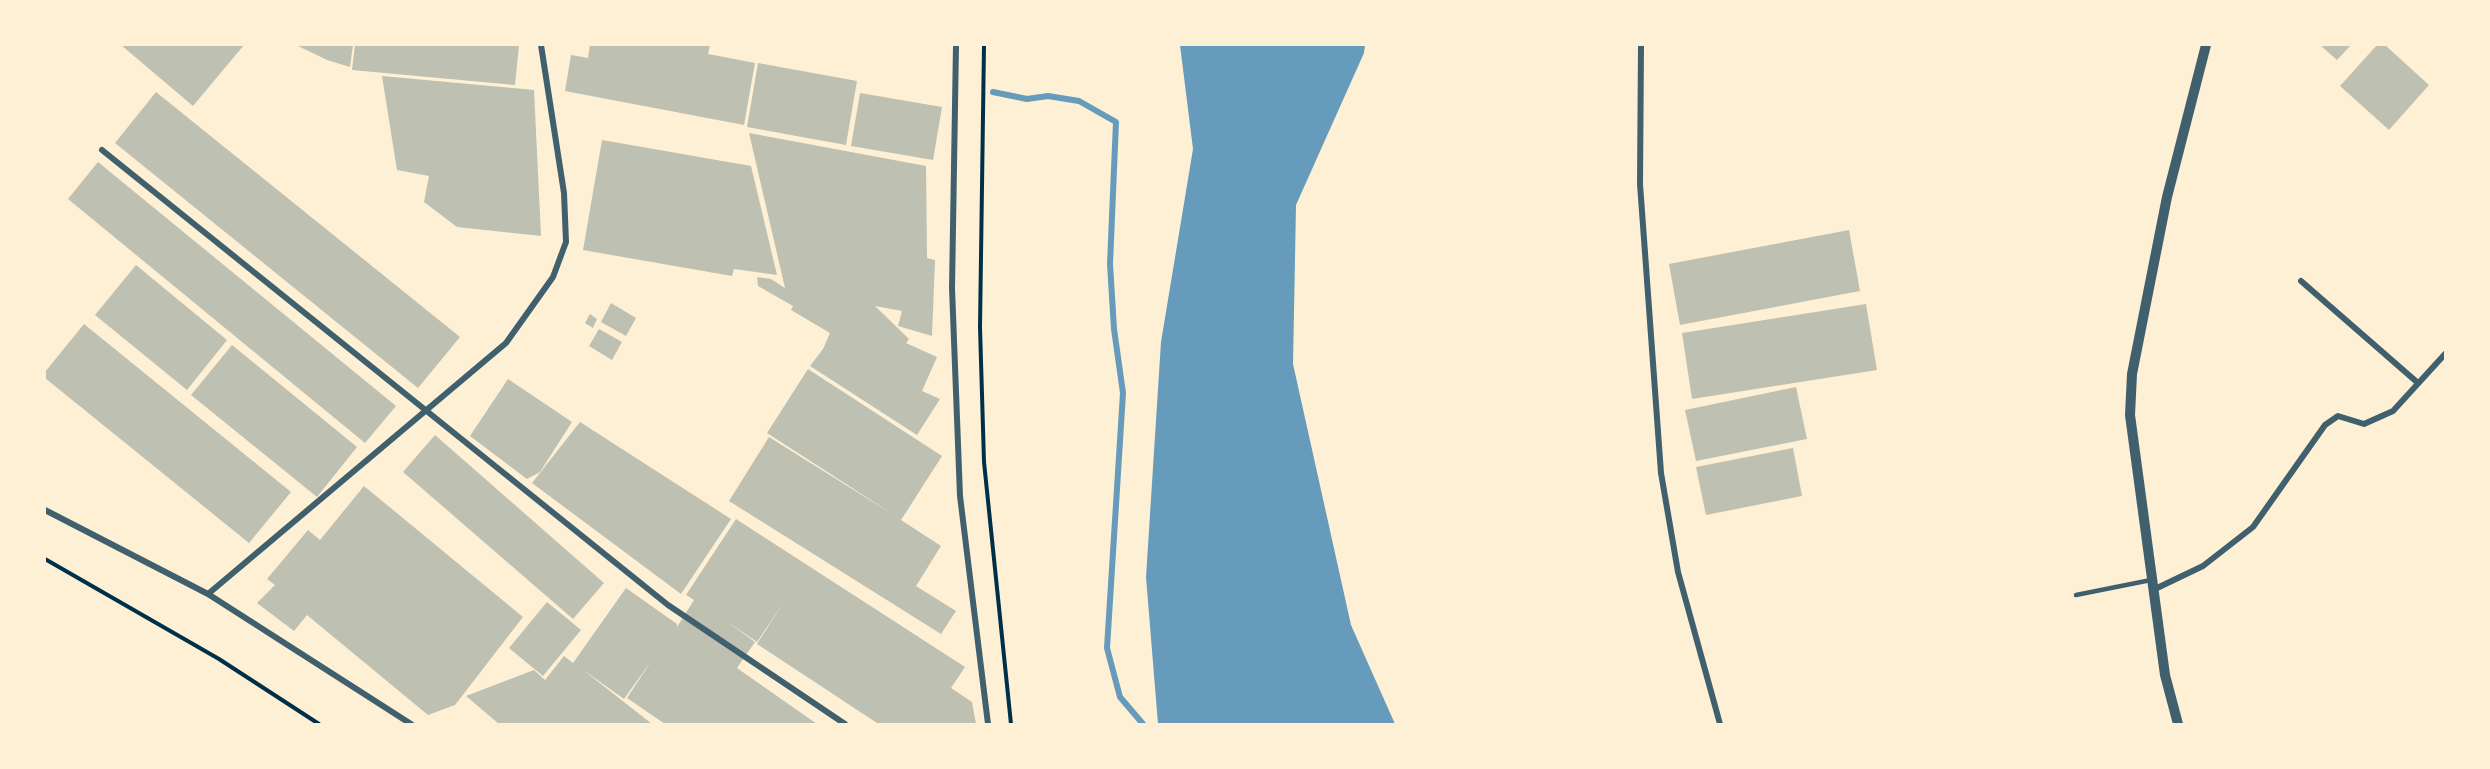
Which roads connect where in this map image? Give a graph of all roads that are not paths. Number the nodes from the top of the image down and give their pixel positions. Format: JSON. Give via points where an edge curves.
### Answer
{"nodes":[{"id":1,"x":540,"y":45,"type":"edge"},
{"id":2,"x":956,"y":45,"type":"edge"},
{"id":3,"x":1641,"y":45,"type":"edge"},
{"id":4,"x":2206,"y":45,"type":"edge"},
{"id":5,"x":102,"y":150,"type":"dead end"},
{"id":6,"x":2301,"y":281,"type":"dead end"},
{"id":7,"x":2445,"y":354,"type":"edge"},
{"id":8,"x":2418,"y":384,"type":"junction"},
{"id":9,"x":425,"y":411,"type":"junction"},
{"id":10,"x":45,"y":510,"type":"edge"},
{"id":11,"x":2154,"y":584,"type":"junction"},
{"id":12,"x":208,"y":594,"type":"junction"},
{"id":13,"x":2076,"y":595,"type":"dead end"},
{"id":14,"x":411,"y":724,"type":"edge"},
{"id":15,"x":845,"y":724,"type":"edge"},
{"id":16,"x":988,"y":724,"type":"edge"},
{"id":17,"x":1720,"y":724,"type":"edge"},
{"id":18,"x":2178,"y":724,"type":"edge"}],
"edges":[{"from":1,"to":9,"type":"street","via":[[564,193],[566,242],[553,277],[506,343]]},
{"from":2,"to":16,"type":"street","via":[[952,288],[960,496]]},
{"from":3,"to":17,"type":"street","via":[[1640,184],[1661,473],[1678,572]]},
{"from":4,"to":11,"type":"street","via":[[2167,197],[2132,374],[2130,415]]},
{"from":5,"to":9,"type":"street"},
{"from":6,"to":8,"type":"street"},
{"from":7,"to":8,"type":"street"},
{"from":8,"to":11,"type":"street","via":[[2393,411],[2364,424],[2338,416],[2325,425],[2253,527],[2203,566]]},
{"from":9,"to":12,"type":"street"},
{"from":9,"to":15,"type":"street","via":[[668,605]]},
{"from":10,"to":12,"type":"street"},
{"from":11,"to":13,"type":"lane"},
{"from":11,"to":18,"type":"street","via":[[2165,675]]},
{"from":12,"to":14,"type":"street"}]}
